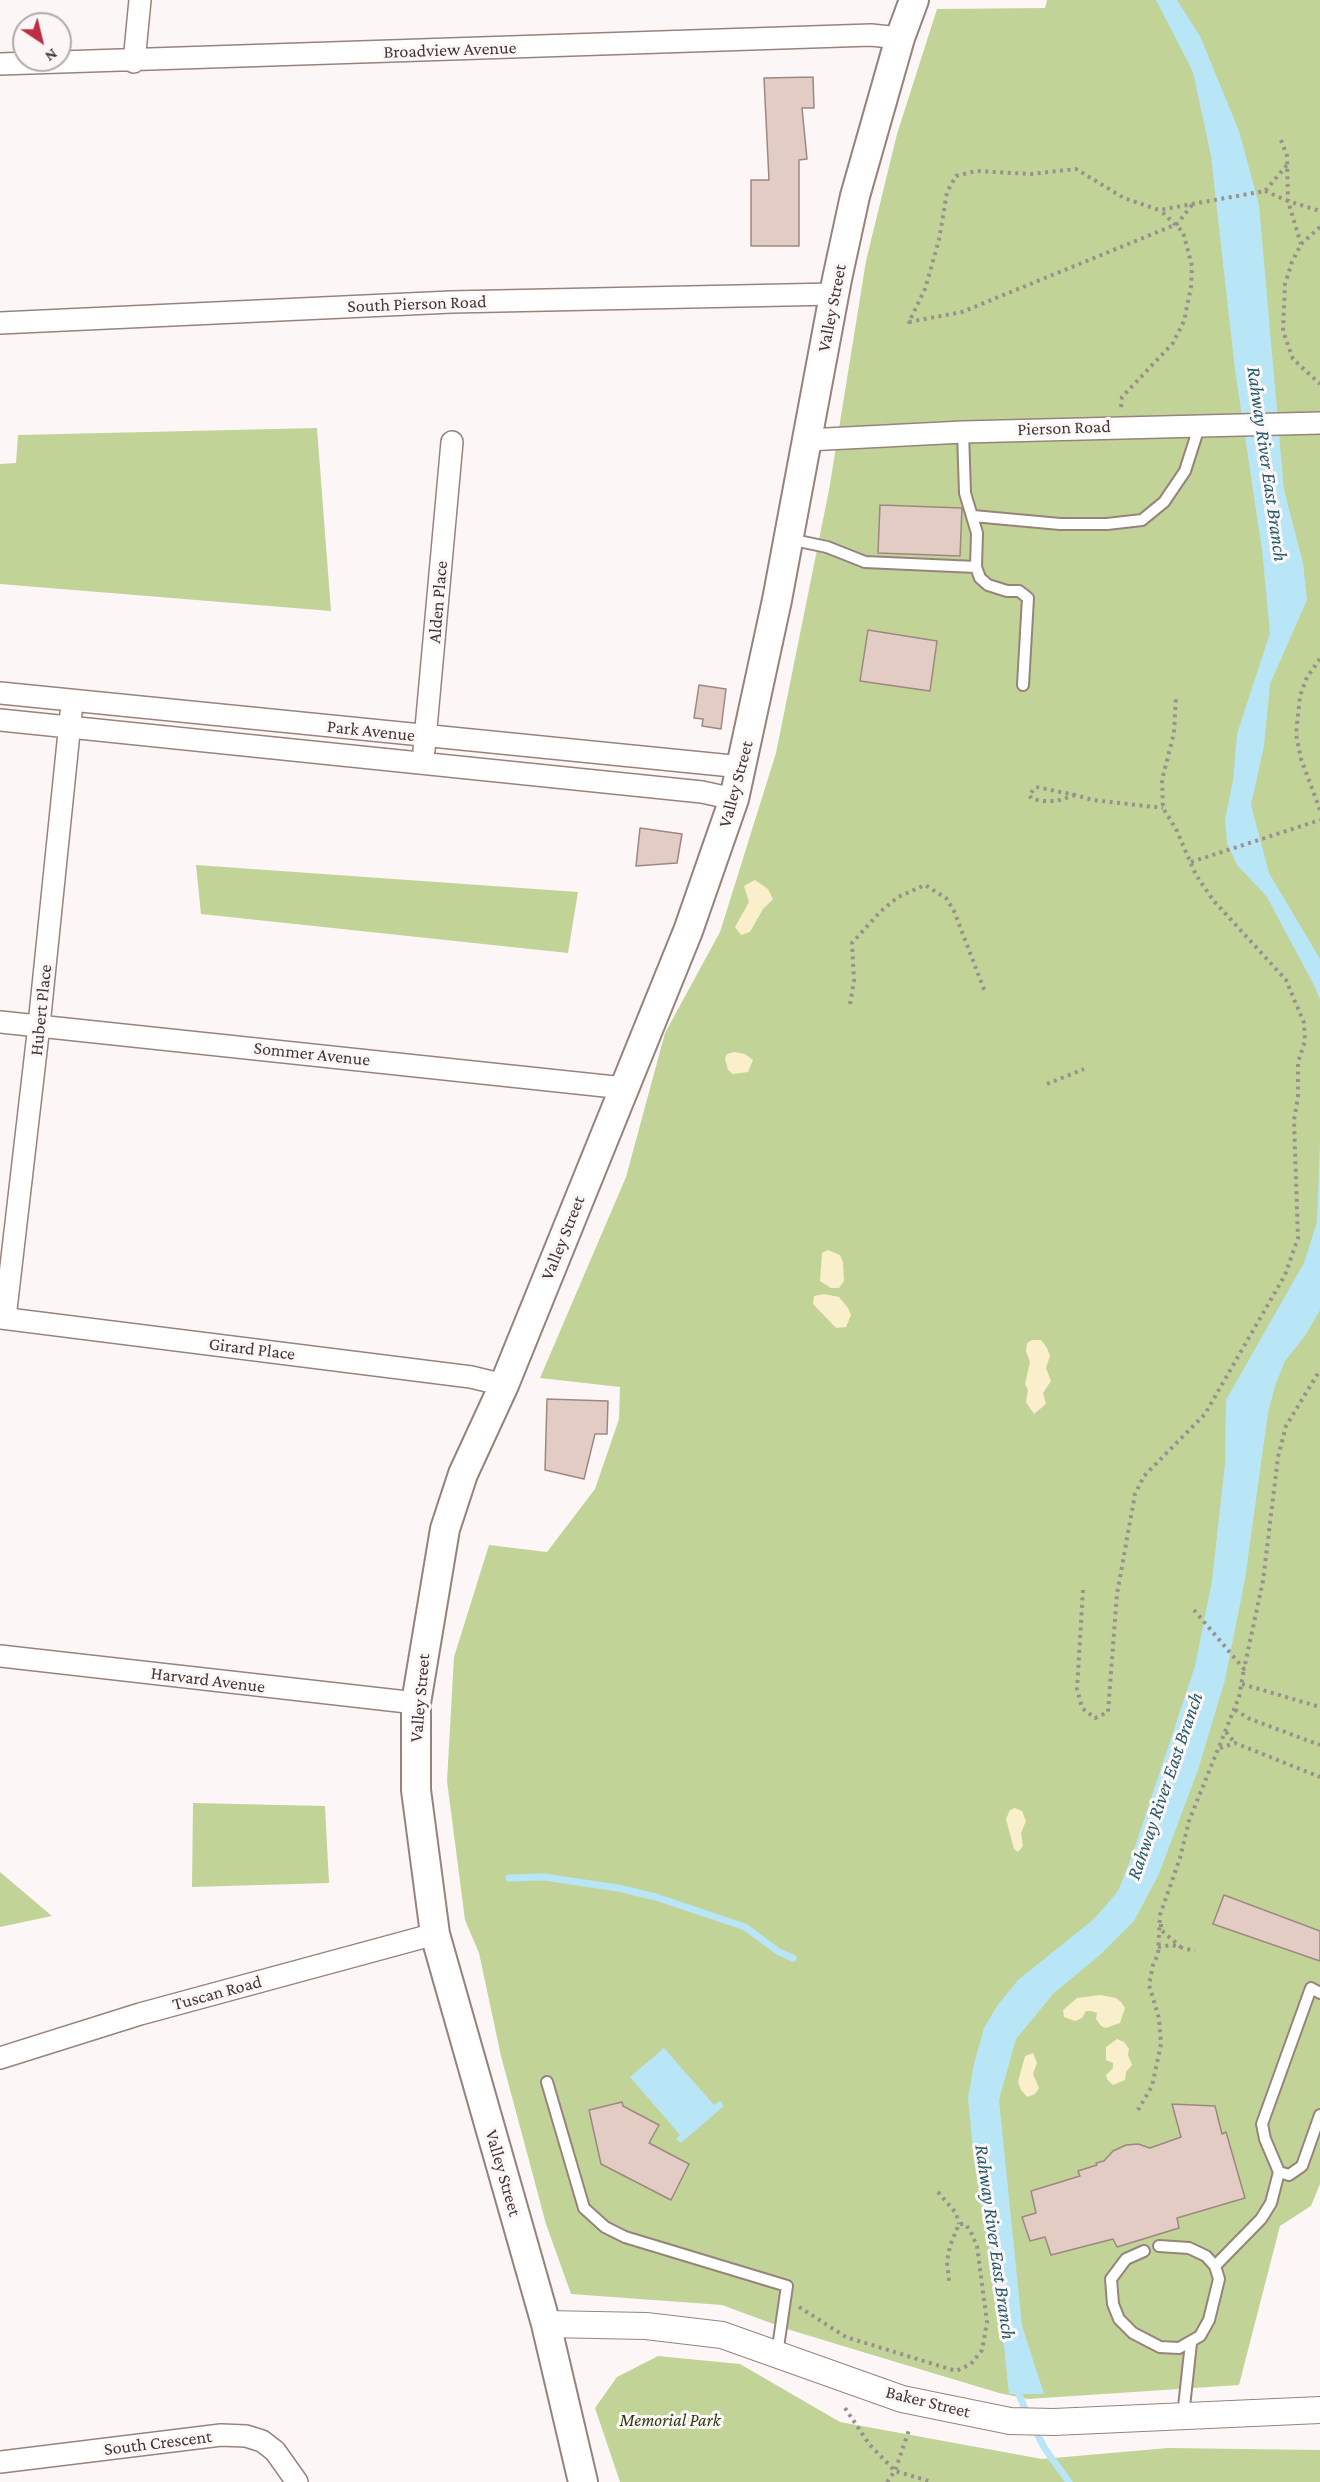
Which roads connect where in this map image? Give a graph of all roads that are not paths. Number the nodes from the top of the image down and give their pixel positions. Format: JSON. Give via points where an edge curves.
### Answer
{"nodes":[{"id":1,"x":140,"y":0,"type":"edge"},
{"id":2,"x":914,"y":0,"type":"edge"},
{"id":3,"x":900,"y":38,"type":"junction"},
{"id":4,"x":134,"y":62,"type":"junction"},
{"id":5,"x":0,"y":64,"type":"edge"},
{"id":6,"x":834,"y":294,"type":"junction"},
{"id":7,"x":0,"y":323,"type":"edge"},
{"id":8,"x":1320,"y":423,"type":"edge"},
{"id":9,"x":1210,"y":424,"type":"junction"},
{"id":10,"x":963,"y":432,"type":"junction"},
{"id":11,"x":807,"y":440,"type":"junction"},
{"id":12,"x":452,"y":442,"type":"dead end"},
{"id":13,"x":973,"y":516,"type":"junction"},
{"id":14,"x":789,"y":539,"type":"junction"},
{"id":15,"x":976,"y":567,"type":"junction"},
{"id":16,"x":1023,"y":686,"type":"dead end"},
{"id":17,"x":0,"y":693,"type":"edge"},
{"id":18,"x":73,"y":701,"type":"junction"},
{"id":19,"x":0,"y":720,"type":"edge"},
{"id":20,"x":69,"y":726,"type":"junction"},
{"id":21,"x":426,"y":737,"type":"junction"},
{"id":22,"x":423,"y":762,"type":"junction"},
{"id":23,"x":742,"y":766,"type":"junction"},
{"id":24,"x":734,"y":799,"type":"junction"},
{"id":25,"x":0,"y":1022,"type":"edge"},
{"id":26,"x":39,"y":1026,"type":"junction"},
{"id":27,"x":624,"y":1088,"type":"junction"},
{"id":28,"x":2,"y":1318,"type":"edge"},
{"id":29,"x":504,"y":1385,"type":"junction"},
{"id":30,"x":0,"y":1656,"type":"edge"},
{"id":31,"x":416,"y":1703,"type":"junction"},
{"id":32,"x":435,"y":1934,"type":"junction"},
{"id":33,"x":1320,"y":1993,"type":"edge"},
{"id":34,"x":0,"y":2058,"type":"edge"},
{"id":35,"x":547,"y":2082,"type":"dead end"},
{"id":36,"x":1320,"y":2115,"type":"edge"},
{"id":37,"x":1279,"y":2172,"type":"junction"},
{"id":38,"x":1159,"y":2246,"type":"dead end"},
{"id":39,"x":1144,"y":2251,"type":"dead end"},
{"id":40,"x":1215,"y":2266,"type":"junction"},
{"id":41,"x":546,"y":2325,"type":"junction"},
{"id":42,"x":1191,"y":2343,"type":"junction"},
{"id":43,"x":777,"y":2354,"type":"junction"},
{"id":44,"x":1320,"y":2410,"type":"edge"},
{"id":45,"x":1183,"y":2416,"type":"junction"},
{"id":46,"x":0,"y":2462,"type":"edge"},
{"id":47,"x":297,"y":2482,"type":"edge"},
{"id":48,"x":583,"y":2482,"type":"edge"}],
"edges":[{"from":1,"to":4,"type":"street"},
{"from":2,"to":3,"type":"main road","name":"Valley Street"},
{"from":3,"to":4,"type":"street","name":"Broadview Avenue","via":[[872,35]]},
{"from":3,"to":6,"type":"main road","name":"Valley Street","via":[[855,196]]},
{"from":4,"to":5,"type":"street","name":"Broadview Avenue"},
{"from":6,"to":7,"type":"street","name":"South Pierson Road","via":[[451,302]]},
{"from":6,"to":11,"type":"main road","name":"Valley Street"},
{"from":8,"to":9,"type":"street","name":"Pierson Road"},
{"from":9,"to":10,"type":"street","name":"Pierson Road"},
{"from":9,"to":13,"type":"lane","via":[[1164,502],[1142,520],[1060,524]]},
{"from":10,"to":11,"type":"street","name":"Pierson Road"},
{"from":10,"to":13,"type":"lane","via":[[965,493]]},
{"from":11,"to":14,"type":"main road","name":"Valley Street"},
{"from":12,"to":21,"type":"street","name":"Alden Place"},
{"from":13,"to":15,"type":"lane"},
{"from":14,"to":15,"type":"lane","via":[[827,547],[865,562]]},
{"from":14,"to":23,"type":"main road","name":"Valley Street"},
{"from":15,"to":16,"type":"lane","via":[[988,585],[1019,591],[1028,598]]},
{"from":17,"to":18,"type":"street","name":"Park Avenue"},
{"from":18,"to":20,"type":"street","name":"Hubert Place"},
{"from":18,"to":21,"type":"street","name":"Park Avenue"},
{"from":19,"to":20,"type":"street","name":"Park Avenue"},
{"from":20,"to":22,"type":"street","name":"Park Avenue"},
{"from":20,"to":26,"type":"street","name":"Hubert Place"},
{"from":21,"to":22,"type":"street","name":"Alden Place"},
{"from":21,"to":23,"type":"street","name":"Park Avenue"},
{"from":22,"to":24,"type":"street","name":"Park Avenue","via":[[702,792]]},
{"from":23,"to":24,"type":"main road","name":"Valley Street"},
{"from":24,"to":27,"type":"main road","name":"Valley Street","via":[[688,931]]},
{"from":25,"to":26,"type":"street","name":"Sommer Avenue"},
{"from":26,"to":27,"type":"street","name":"Sommer Avenue"},
{"from":26,"to":28,"type":"street","name":"Hubert Place"},
{"from":27,"to":29,"type":"main road","name":"Valley Street"},
{"from":28,"to":29,"type":"street","name":"Girard Place","via":[[471,1377]]},
{"from":29,"to":31,"type":"main road","name":"Valley Street","via":[[463,1474],[445,1529]]},
{"from":30,"to":31,"type":"street","name":"Harvard Avenue"},
{"from":31,"to":32,"type":"main road","name":"Valley Street","via":[[416,1790]]},
{"from":32,"to":34,"type":"street","name":"Tuscan Road","via":[[140,2014]]},
{"from":32,"to":41,"type":"main road","name":"Valley Street"},
{"from":33,"to":37,"type":"lane","via":[[1311,1988],[1262,2124]]},
{"from":35,"to":43,"type":"lane","via":[[584,2208],[604,2227],[625,2238],[788,2286]]},
{"from":36,"to":37,"type":"lane","via":[[1302,2166],[1289,2175]]},
{"from":37,"to":40,"type":"lane","via":[[1271,2204],[1261,2219]]},
{"from":38,"to":40,"type":"lane","via":[[1189,2248],[1206,2256]]},
{"from":39,"to":42,"type":"lane","via":[[1126,2259],[1111,2279],[1119,2319],[1133,2333],[1160,2347],[1179,2348]]},
{"from":40,"to":42,"type":"lane","via":[[1219,2279],[1214,2303],[1200,2336]]},
{"from":41,"to":43,"type":"street","name":"Baker Street","via":[[646,2326],[722,2335]]},
{"from":41,"to":48,"type":"main road","name":"Valley Street"},
{"from":42,"to":45,"type":"lane"},
{"from":43,"to":45,"type":"street","name":"Baker Street","via":[[902,2398],[1010,2421]]},
{"from":44,"to":45,"type":"street","name":"Baker Street"},
{"from":46,"to":47,"type":"street","name":"South Crescent","via":[[221,2435],[246,2436],[275,2451]]}]}
